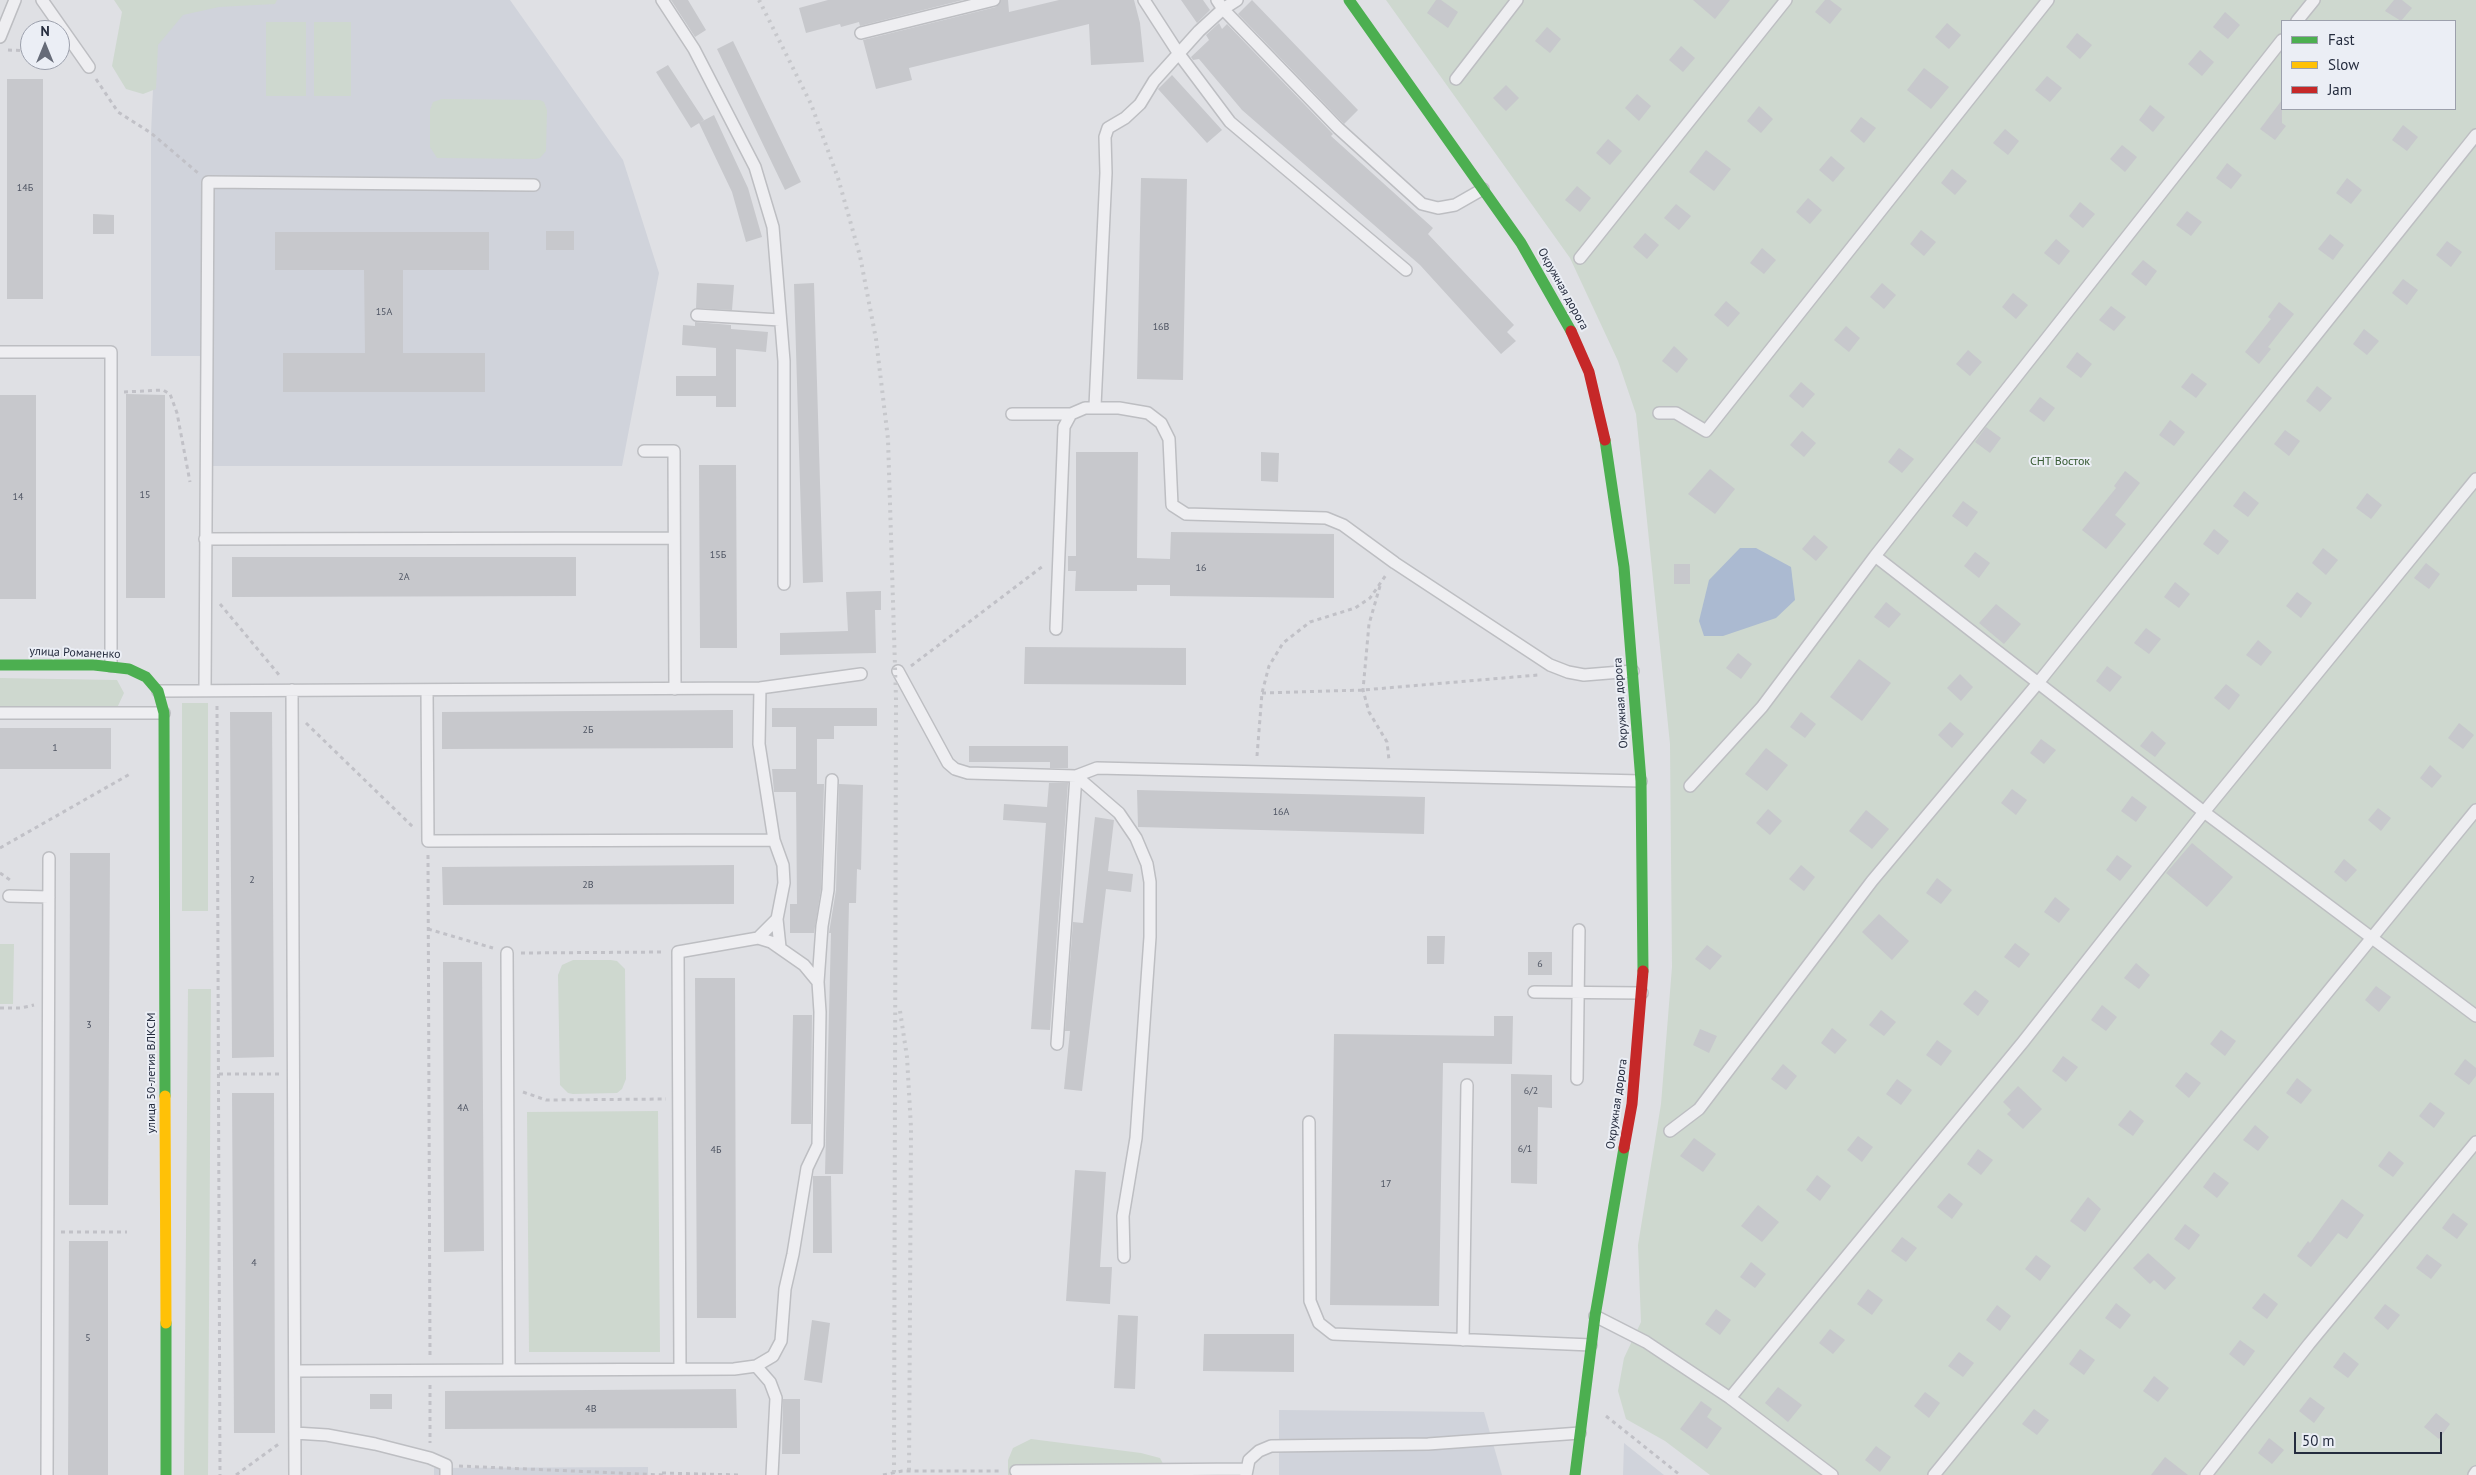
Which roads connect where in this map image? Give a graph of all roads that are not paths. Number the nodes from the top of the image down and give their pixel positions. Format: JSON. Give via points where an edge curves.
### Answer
{"nodes":[{"id":1,"x":15,"y":0,"type":"edge"},
{"id":2,"x":42,"y":0,"type":"edge"},
{"id":3,"x":662,"y":0,"type":"edge"},
{"id":4,"x":994,"y":0,"type":"edge"},
{"id":5,"x":1144,"y":0,"type":"edge"},
{"id":6,"x":1236,"y":0,"type":"edge"},
{"id":7,"x":1349,"y":0,"type":"edge"},
{"id":8,"x":1517,"y":0,"type":"edge"},
{"id":9,"x":1786,"y":0,"type":"edge"},
{"id":10,"x":2048,"y":0,"type":"edge"},
{"id":11,"x":2314,"y":0,"type":"edge"},
{"id":12,"x":1220,"y":4,"type":"edge"},
{"id":13,"x":2298,"y":20,"type":"edge"},
{"id":14,"x":861,"y":34,"type":"dead end"},
{"id":15,"x":0,"y":37,"type":"edge"},
{"id":16,"x":2281,"y":41,"type":"edge"},
{"id":17,"x":1180,"y":54,"type":"junction"},
{"id":18,"x":89,"y":67,"type":"road end"},
{"id":19,"x":1456,"y":79,"type":"dead end"},
{"id":20,"x":2476,"y":135,"type":"edge"},
{"id":21,"x":534,"y":185,"type":"dead end"},
{"id":22,"x":1483,"y":189,"type":"junction"},
{"id":23,"x":1580,"y":258,"type":"dead end"},
{"id":24,"x":1406,"y":270,"type":"dead end"},
{"id":25,"x":697,"y":315,"type":"dead end"},
{"id":26,"x":780,"y":320,"type":"junction"},
{"id":27,"x":0,"y":352,"type":"edge"},
{"id":28,"x":1095,"y":406,"type":"junction"},
{"id":29,"x":1659,"y":413,"type":"dead end"},
{"id":30,"x":1012,"y":414,"type":"dead end"},
{"id":31,"x":1071,"y":414,"type":"junction"},
{"id":32,"x":644,"y":450,"type":"dead end"},
{"id":33,"x":2476,"y":478,"type":"edge"},
{"id":34,"x":674,"y":538,"type":"junction"},
{"id":35,"x":206,"y":539,"type":"junction"},
{"id":36,"x":1875,"y":556,"type":"junction"},
{"id":37,"x":784,"y":584,"type":"dead end"},
{"id":38,"x":1056,"y":629,"type":"dead end"},
{"id":39,"x":0,"y":665,"type":"edge"},
{"id":40,"x":111,"y":666,"type":"junction"},
{"id":41,"x":898,"y":671,"type":"road end"},
{"id":42,"x":1633,"y":671,"type":"junction"},
{"id":43,"x":861,"y":674,"type":"dead end"},
{"id":44,"x":146,"y":677,"type":"joint"},
{"id":45,"x":2038,"y":683,"type":"junction"},
{"id":46,"x":675,"y":688,"type":"junction"},
{"id":47,"x":760,"y":688,"type":"junction"},
{"id":48,"x":292,"y":690,"type":"junction"},
{"id":49,"x":427,"y":690,"type":"junction"},
{"id":50,"x":158,"y":691,"type":"junction"},
{"id":51,"x":211,"y":691,"type":"junction"},
{"id":52,"x":0,"y":713,"type":"edge"},
{"id":53,"x":164,"y":713,"type":"junction"},
{"id":54,"x":1076,"y":776,"type":"junction"},
{"id":55,"x":832,"y":780,"type":"dead end"},
{"id":56,"x":1641,"y":781,"type":"junction"},
{"id":57,"x":1690,"y":786,"type":"dead end"},
{"id":58,"x":2476,"y":810,"type":"edge"},
{"id":59,"x":2204,"y":812,"type":"junction"},
{"id":60,"x":774,"y":840,"type":"junction"},
{"id":61,"x":49,"y":858,"type":"dead end"},
{"id":62,"x":9,"y":896,"type":"dead end"},
{"id":63,"x":49,"y":897,"type":"junction"},
{"id":64,"x":776,"y":919,"type":"junction"},
{"id":65,"x":1579,"y":930,"type":"dead end"},
{"id":66,"x":758,"y":938,"type":"junction"},
{"id":67,"x":2372,"y":939,"type":"junction"},
{"id":68,"x":780,"y":947,"type":"junction"},
{"id":69,"x":507,"y":953,"type":"road end"},
{"id":70,"x":818,"y":982,"type":"junction"},
{"id":71,"x":1534,"y":992,"type":"dead end"},
{"id":72,"x":1578,"y":992,"type":"junction"},
{"id":73,"x":1642,"y":993,"type":"junction"},
{"id":74,"x":2476,"y":1016,"type":"edge"},
{"id":75,"x":1057,"y":1044,"type":"dead end"},
{"id":76,"x":1577,"y":1079,"type":"dead end"},
{"id":77,"x":1467,"y":1085,"type":"dead end"},
{"id":78,"x":1309,"y":1122,"type":"dead end"},
{"id":79,"x":1670,"y":1132,"type":"dead end"},
{"id":80,"x":2476,"y":1142,"type":"edge"},
{"id":81,"x":1124,"y":1257,"type":"dead end"},
{"id":82,"x":1595,"y":1316,"type":"junction"},
{"id":83,"x":1463,"y":1340,"type":"junction"},
{"id":84,"x":1591,"y":1345,"type":"junction"},
{"id":85,"x":756,"y":1366,"type":"junction"},
{"id":86,"x":680,"y":1369,"type":"junction"},
{"id":87,"x":509,"y":1370,"type":"junction"},
{"id":88,"x":295,"y":1371,"type":"junction"},
{"id":89,"x":1730,"y":1398,"type":"junction"},
{"id":90,"x":295,"y":1433,"type":"junction"},
{"id":91,"x":1580,"y":1433,"type":"junction"},
{"id":92,"x":446,"y":1470,"type":"edge"},
{"id":93,"x":1016,"y":1471,"type":"road end"},
{"id":94,"x":1246,"y":1472,"type":"edge"},
{"id":95,"x":2476,"y":1472,"type":"edge"},
{"id":96,"x":47,"y":1475,"type":"edge"},
{"id":97,"x":166,"y":1475,"type":"edge"},
{"id":98,"x":295,"y":1475,"type":"edge"},
{"id":99,"x":772,"y":1475,"type":"edge"},
{"id":100,"x":1575,"y":1475,"type":"edge"},
{"id":101,"x":1832,"y":1475,"type":"edge"},
{"id":102,"x":1934,"y":1475,"type":"edge"},
{"id":103,"x":2206,"y":1475,"type":"edge"},
{"id":104,"x":2474,"y":1475,"type":"edge"}],
"edges":[{"from":1,"to":15,"type":"lane"},
{"from":2,"to":18,"type":"lane"},
{"from":3,"to":26,"type":"lane","via":[[694,48],[755,167],[773,227]]},
{"from":4,"to":14,"type":"lane"},
{"from":5,"to":17,"type":"lane"},
{"from":6,"to":12,"type":"lane"},
{"from":7,"to":22,"type":"main road","name":"Окружная дорога"},
{"from":8,"to":19,"type":"lane"},
{"from":9,"to":23,"type":"lane"},
{"from":10,"to":29,"type":"lane","via":[[1706,431],[1676,412]]},
{"from":11,"to":13,"type":"lane"},
{"from":12,"to":17,"type":"lane"},
{"from":12,"to":22,"type":"lane","via":[[1338,128],[1422,204],[1438,208],[1454,205]]},
{"from":16,"to":36,"type":"lane"},
{"from":17,"to":24,"type":"lane","via":[[1230,122]]},
{"from":17,"to":28,"type":"lane","via":[[1154,81],[1140,104],[1108,128],[1105,137]]},
{"from":20,"to":45,"type":"lane"},
{"from":21,"to":35,"type":"lane","via":[[208,182]]},
{"from":22,"to":42,"type":"main road","name":"Окружная дорога","via":[[1521,243],[1564,316],[1589,372],[1611,470]]},
{"from":25,"to":26,"type":"lane"},
{"from":26,"to":37,"type":"lane","via":[[784,361]]},
{"from":27,"to":40,"type":"lane","via":[[111,352]]},
{"from":28,"to":31,"type":"lane"},
{"from":28,"to":42,"type":"lane","via":[[1148,413],[1161,423],[1169,439],[1172,505],[1186,514],[1326,518],[1343,525],[1550,665],[1584,675]]},
{"from":30,"to":31,"type":"lane"},
{"from":31,"to":38,"type":"lane","via":[[1064,427]]},
{"from":32,"to":34,"type":"lane","via":[[674,450]]},
{"from":33,"to":59,"type":"lane"},
{"from":34,"to":35,"type":"lane"},
{"from":34,"to":46,"type":"lane"},
{"from":35,"to":51,"type":"lane"},
{"from":36,"to":45,"type":"lane"},
{"from":36,"to":57,"type":"lane","via":[[1762,706]]},
{"from":39,"to":40,"type":"main road","name":"улица Романенко"},
{"from":40,"to":44,"type":"main road","name":"улица Романенко","via":[[129,669]]},
{"from":41,"to":54,"type":"lane","via":[[948,763],[955,769],[968,773]]},
{"from":42,"to":56,"type":"main road","name":"Окружная дорога"},
{"from":43,"to":47,"type":"lane"},
{"from":44,"to":50,"type":"main road","name":"улица 50-летия ВЛКСМ"},
{"from":45,"to":59,"type":"lane"},
{"from":45,"to":79,"type":"lane","via":[[1872,881],[1698,1109]]},
{"from":46,"to":47,"type":"lane"},
{"from":46,"to":49,"type":"lane"},
{"from":47,"to":60,"type":"lane","via":[[759,744]]},
{"from":48,"to":49,"type":"lane"},
{"from":48,"to":51,"type":"lane"},
{"from":48,"to":88,"type":"lane"},
{"from":49,"to":60,"type":"lane","via":[[428,841]]},
{"from":50,"to":51,"type":"lane"},
{"from":50,"to":53,"type":"main road","name":"улица 50-летия ВЛКСМ"},
{"from":52,"to":53,"type":"lane"},
{"from":53,"to":97,"type":"main road","name":"улица 50-летия ВЛКСМ"},
{"from":54,"to":56,"type":"lane","via":[[1097,768]]},
{"from":54,"to":75,"type":"lane"},
{"from":54,"to":81,"type":"lane","via":[[1119,813],[1136,838],[1147,864],[1150,882],[1150,937],[1136,1138],[1123,1216]]},
{"from":55,"to":70,"type":"lane","via":[[828,890]]},
{"from":56,"to":73,"type":"main road","name":"Окружная дорога"},
{"from":58,"to":67,"type":"lane"},
{"from":59,"to":67,"type":"lane"},
{"from":59,"to":89,"type":"lane","via":[[2023,1042]]},
{"from":60,"to":64,"type":"lane","via":[[783,865],[784,883]]},
{"from":61,"to":63,"type":"lane"},
{"from":62,"to":63,"type":"lane"},
{"from":63,"to":96,"type":"lane"},
{"from":64,"to":66,"type":"lane"},
{"from":64,"to":68,"type":"lane"},
{"from":65,"to":72,"type":"lane"},
{"from":66,"to":68,"type":"lane"},
{"from":66,"to":86,"type":"lane","via":[[678,952]]},
{"from":67,"to":74,"type":"lane"},
{"from":67,"to":102,"type":"lane"},
{"from":68,"to":70,"type":"lane","via":[[804,964]]},
{"from":69,"to":87,"type":"lane"},
{"from":70,"to":85,"type":"lane","via":[[818,1145],[807,1168],[794,1254],[785,1289],[781,1341],[773,1356]]},
{"from":71,"to":72,"type":"lane"},
{"from":72,"to":73,"type":"lane"},
{"from":72,"to":76,"type":"lane"},
{"from":73,"to":82,"type":"main road","name":"Окружная дорога","via":[[1632,1104]]},
{"from":77,"to":83,"type":"lane"},
{"from":78,"to":83,"type":"lane","via":[[1310,1301],[1319,1323],[1333,1334]]},
{"from":80,"to":103,"type":"lane"},
{"from":82,"to":84,"type":"main road","name":"Окружная дорога"},
{"from":82,"to":89,"type":"lane","via":[[1646,1342]]},
{"from":83,"to":84,"type":"lane"},
{"from":84,"to":91,"type":"main road","name":"Окружная дорога"},
{"from":85,"to":86,"type":"lane"},
{"from":85,"to":99,"type":"lane","via":[[770,1382],[776,1398]]},
{"from":86,"to":87,"type":"lane"},
{"from":87,"to":88,"type":"lane"},
{"from":88,"to":90,"type":"lane"},
{"from":89,"to":101,"type":"lane"},
{"from":90,"to":92,"type":"lane","via":[[326,1435],[430,1458]]},
{"from":90,"to":98,"type":"lane"},
{"from":91,"to":94,"type":"lane","via":[[1428,1444],[1271,1446],[1250,1460]]},
{"from":91,"to":100,"type":"main road","name":"Окружная дорога"},
{"from":93,"to":94,"type":"lane"},
{"from":95,"to":104,"type":"lane"}]}
